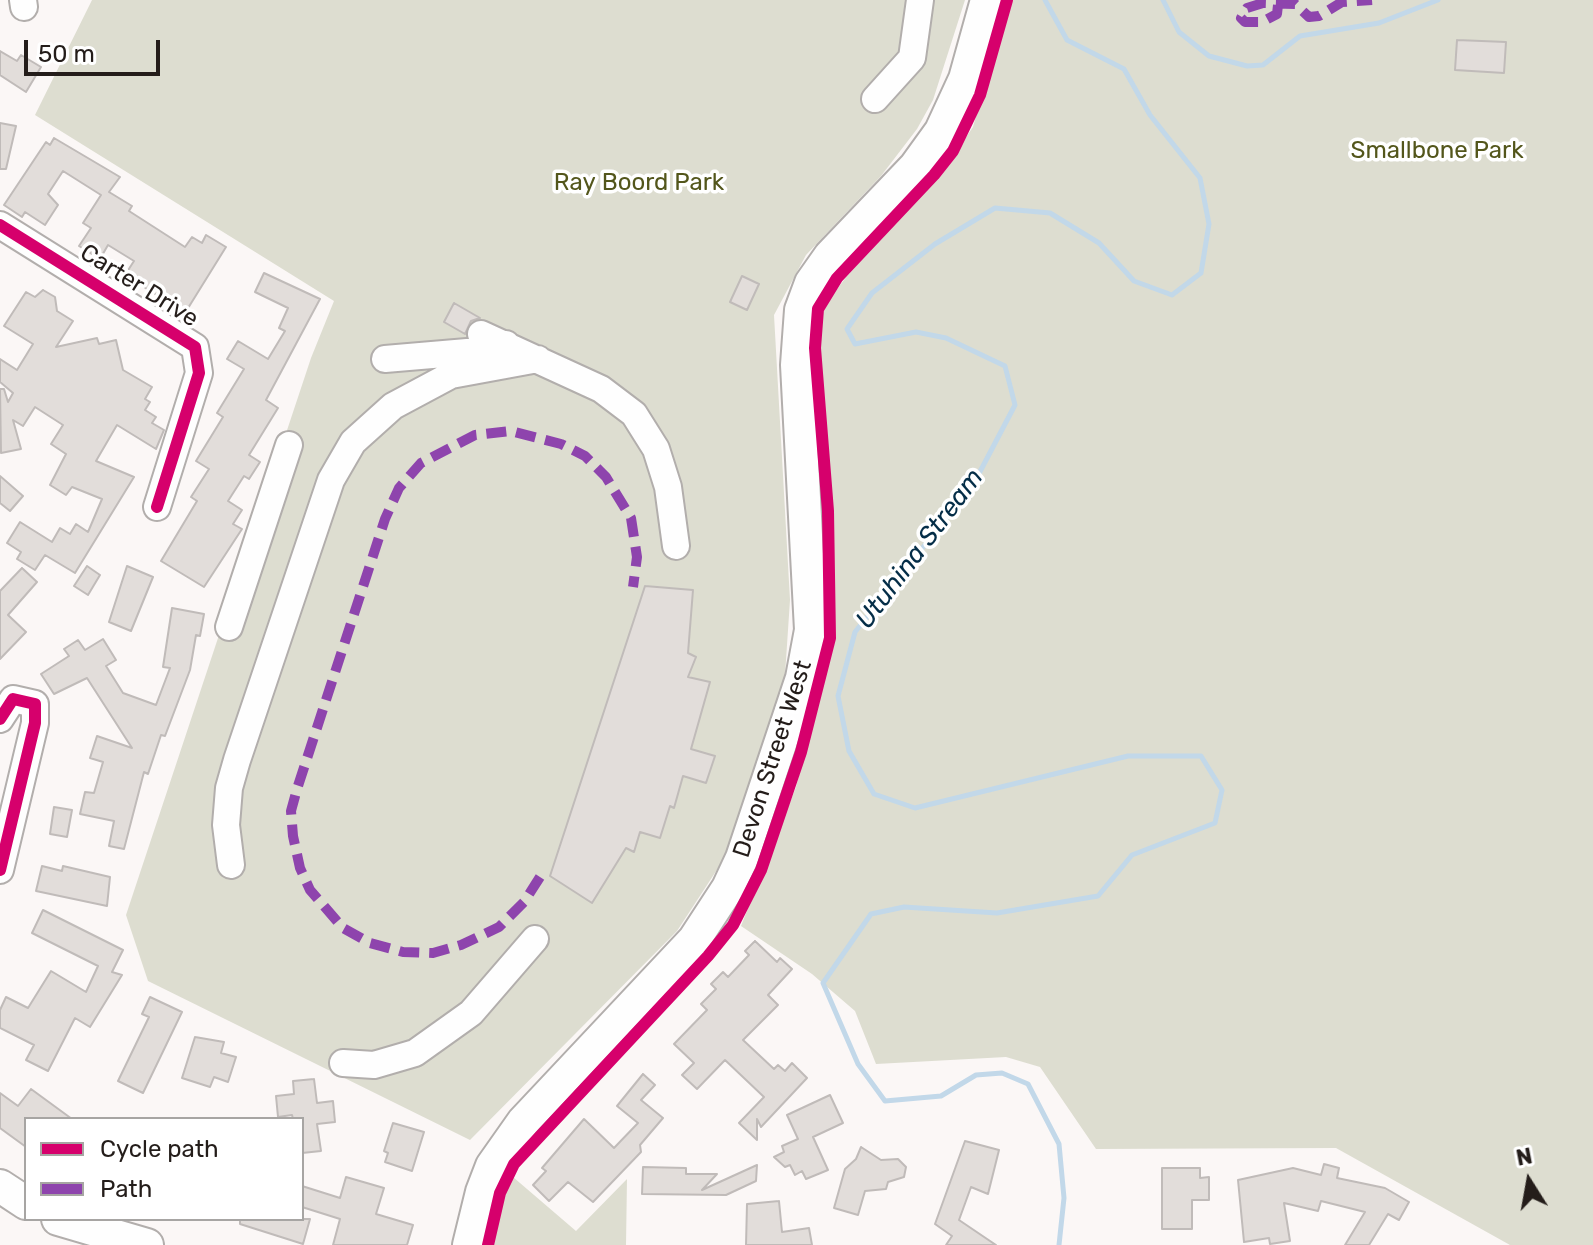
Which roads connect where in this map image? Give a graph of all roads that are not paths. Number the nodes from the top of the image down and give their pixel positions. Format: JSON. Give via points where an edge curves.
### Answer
{"nodes":[{"id":1,"x":920,"y":0,"type":"edge"},
{"id":2,"x":987,"y":0,"type":"edge"},
{"id":3,"x":875,"y":99,"type":"dead end"},
{"id":4,"x":3,"y":236,"type":"edge"},
{"id":5,"x":481,"y":334,"type":"dead end"},
{"id":6,"x":506,"y":344,"type":"junction"},
{"id":7,"x":385,"y":359,"type":"dead end"},
{"id":8,"x":538,"y":359,"type":"junction"},
{"id":9,"x":289,"y":445,"type":"dead end"},
{"id":10,"x":157,"y":507,"type":"dead end"},
{"id":11,"x":676,"y":546,"type":"dead end"},
{"id":12,"x":229,"y":627,"type":"dead end"},
{"id":13,"x":0,"y":719,"type":"edge"},
{"id":14,"x":7,"y":794,"type":"edge"},
{"id":15,"x":231,"y":865,"type":"dead end"},
{"id":16,"x":0,"y":870,"type":"edge"},
{"id":17,"x":535,"y":939,"type":"dead end"},
{"id":18,"x":343,"y":1063,"type":"dead end"},
{"id":19,"x":0,"y":1186,"type":"edge"},
{"id":20,"x":24,"y":1202,"type":"edge"},
{"id":21,"x":65,"y":1221,"type":"edge"},
{"id":22,"x":147,"y":1245,"type":"edge"},
{"id":23,"x":469,"y":1245,"type":"edge"}],
"edges":[{"from":1,"to":3,"type":"street","via":[[912,58]]},
{"from":2,"to":23,"type":"main road","name":"Devon Street West","via":[[965,79],[941,131],[915,167],[830,256],[801,310],[797,365],[811,630],[802,678],[742,858],[694,940],[523,1122],[492,1166]]},
{"from":4,"to":10,"type":"street","name":"Carter Drive","via":[[195,347],[199,373]]},
{"from":5,"to":6,"type":"street"},
{"from":6,"to":7,"type":"street"},
{"from":6,"to":8,"type":"street"},
{"from":8,"to":11,"type":"street","via":[[601,389],[634,414],[656,449],[668,487]]},
{"from":8,"to":15,"type":"street","via":[[451,375],[393,406],[353,442],[331,480],[237,760],[226,825]]},
{"from":9,"to":12,"type":"street"},
{"from":13,"to":14,"type":"street","via":[[13,699],[35,704],[35,723]]},
{"from":14,"to":16,"type":"street"},
{"from":17,"to":18,"type":"street","via":[[471,1013],[428,1045],[392,1063]]},
{"from":19,"to":20,"type":"main road"},
{"from":21,"to":22,"type":"main road"}]}
